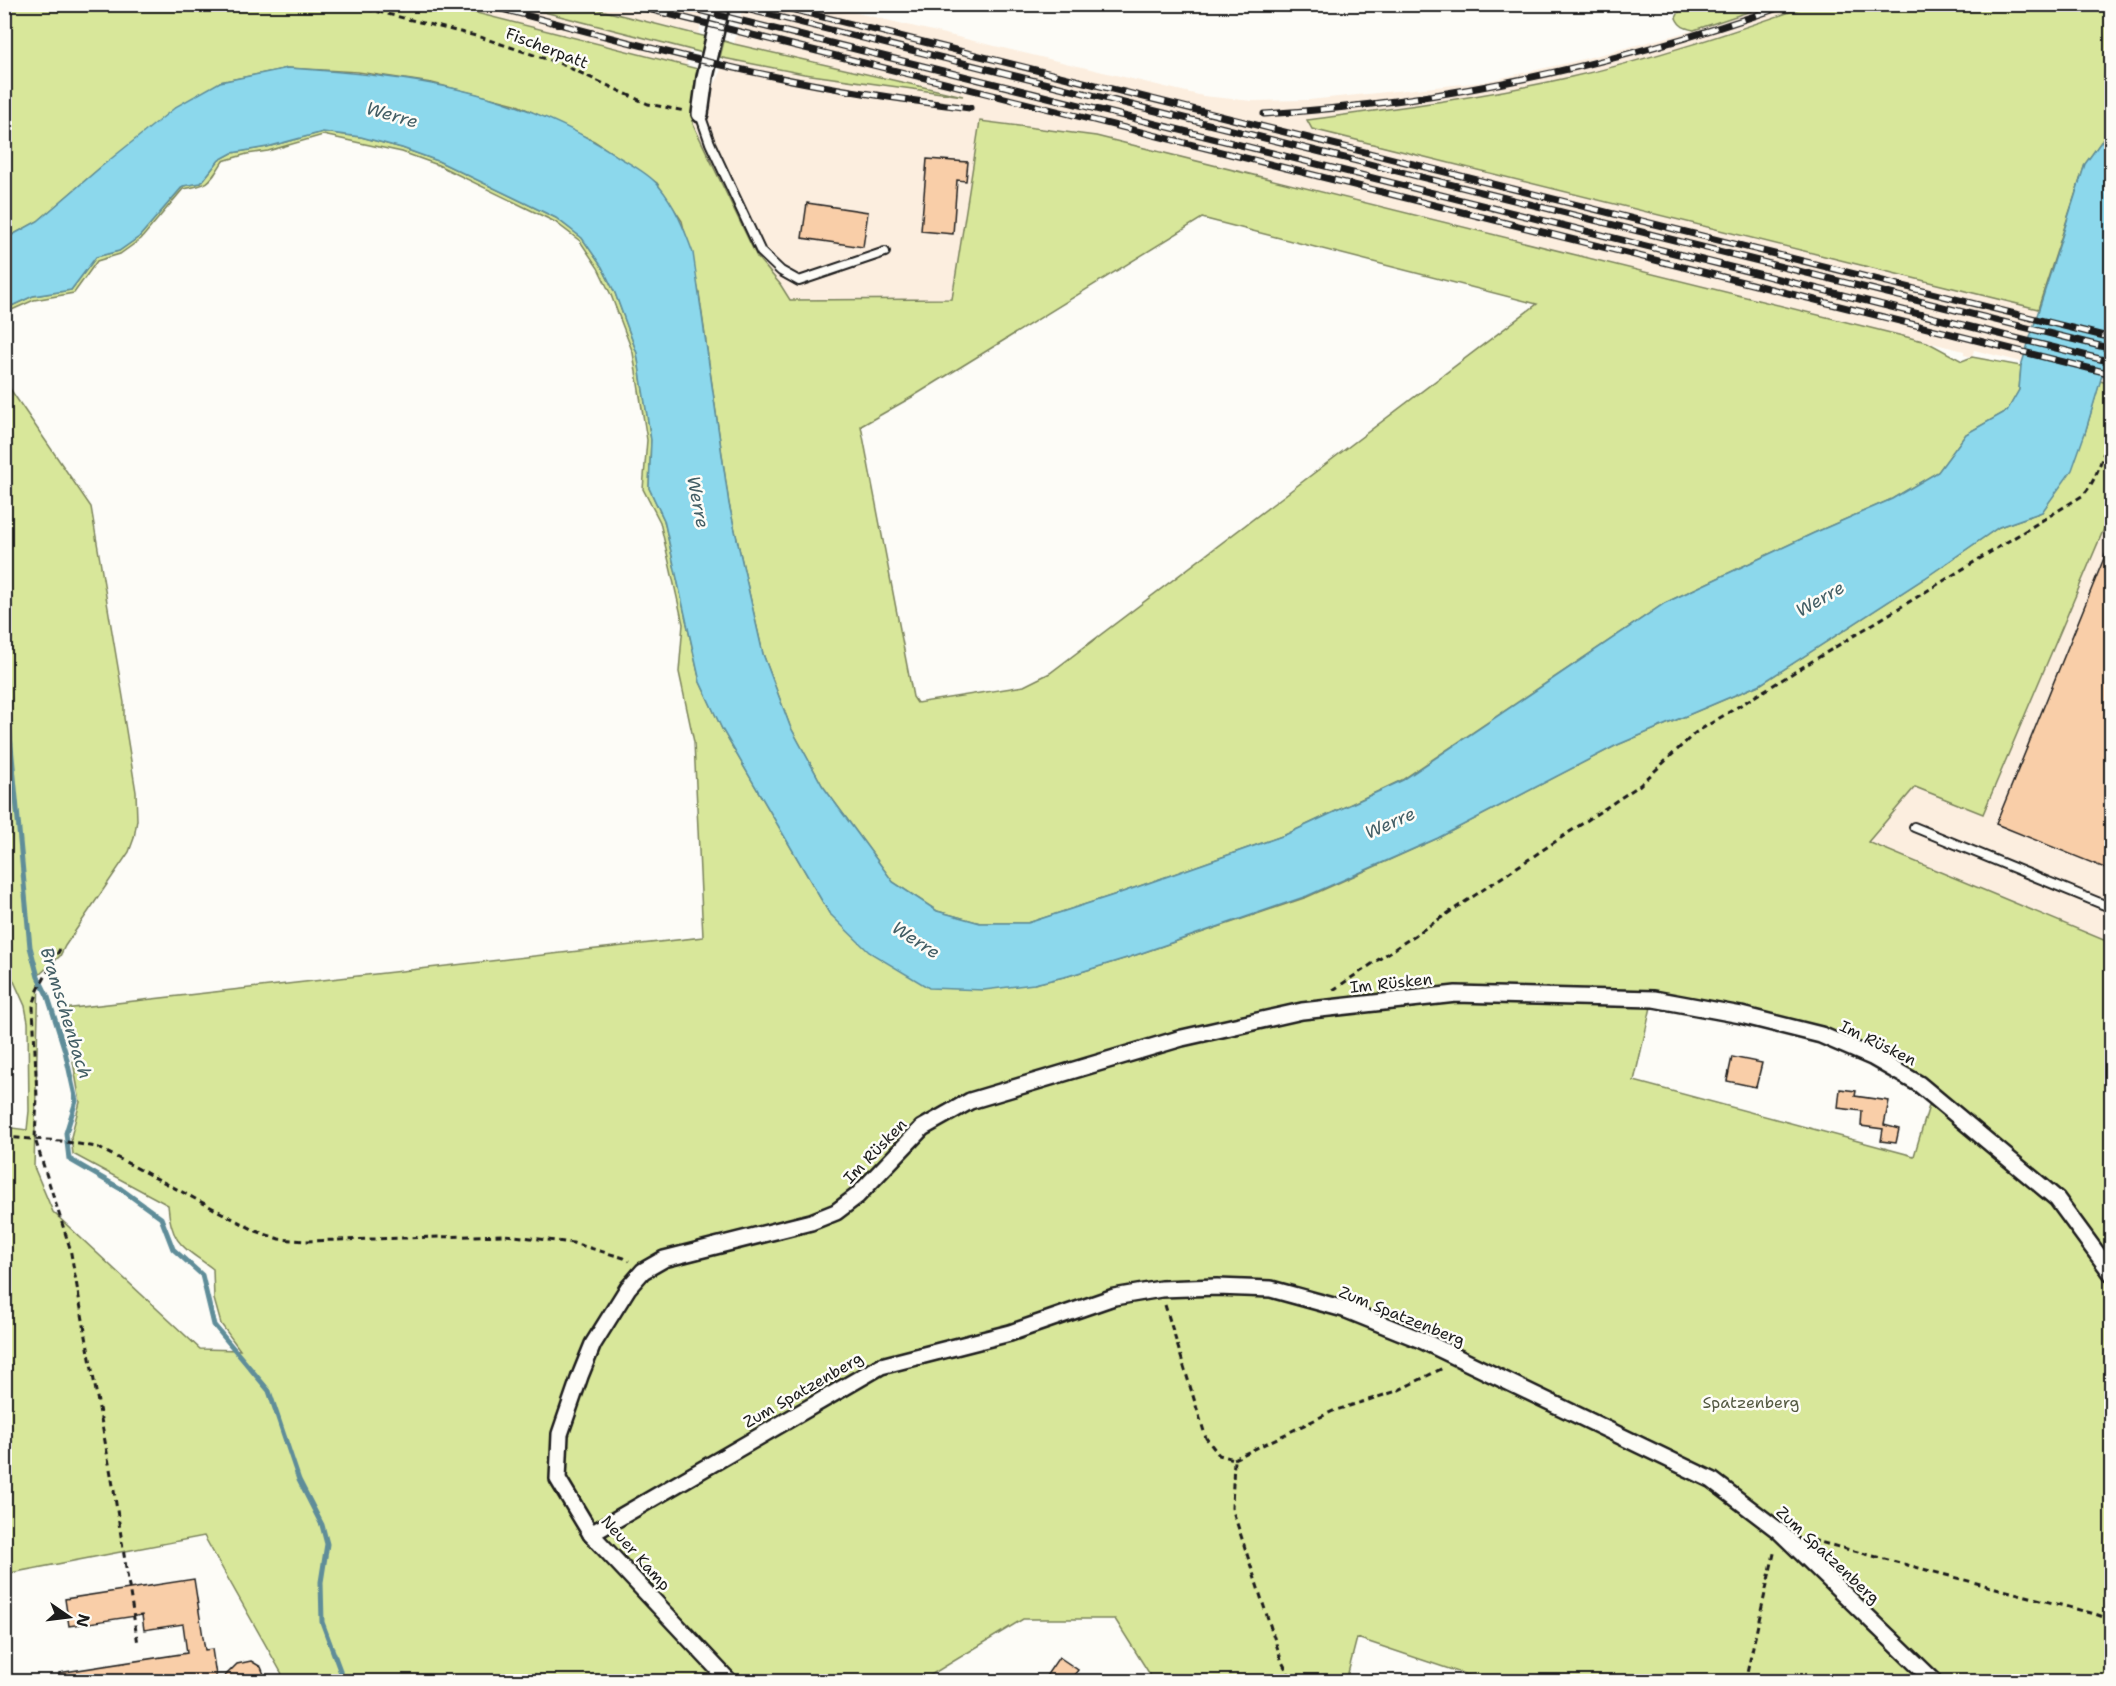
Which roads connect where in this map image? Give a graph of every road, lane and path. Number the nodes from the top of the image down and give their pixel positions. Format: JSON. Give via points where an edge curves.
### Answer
{"nodes":[{"id":1,"x":347,"y":4,"type":"edge"},
{"id":2,"x":722,"y":4,"type":"edge"},
{"id":3,"x":700,"y":114,"type":"junction"},
{"id":4,"x":885,"y":252,"type":"dead end"},
{"id":5,"x":2112,"y":428,"type":"edge"},
{"id":6,"x":1914,"y":827,"type":"dead end"},
{"id":7,"x":2112,"y":908,"type":"edge"},
{"id":8,"x":60,"y":949,"type":"dead end"},
{"id":9,"x":1332,"y":991,"type":"dead end"},
{"id":10,"x":4,"y":1137,"type":"edge"},
{"id":11,"x":35,"y":1139,"type":"junction"},
{"id":12,"x":643,"y":1271,"type":"junction"},
{"id":13,"x":2112,"y":1274,"type":"edge"},
{"id":14,"x":1161,"y":1289,"type":"junction"},
{"id":15,"x":1460,"y":1359,"type":"junction"},
{"id":16,"x":1234,"y":1459,"type":"junction"},
{"id":17,"x":1779,"y":1531,"type":"junction"},
{"id":18,"x":591,"y":1533,"type":"junction"},
{"id":19,"x":2112,"y":1620,"type":"edge"},
{"id":20,"x":138,"y":1644,"type":"dead end"},
{"id":21,"x":730,"y":1682,"type":"edge"},
{"id":22,"x":1293,"y":1682,"type":"edge"},
{"id":23,"x":1745,"y":1682,"type":"edge"},
{"id":24,"x":1935,"y":1682,"type":"edge"}],
"edges":[{"from":1,"to":3,"type":"path","name":"Fischerpatt","via":[[480,36],[561,64],[648,104]]},
{"from":2,"to":3,"type":"street"},
{"from":3,"to":4,"type":"lane","via":[[761,252],[781,271],[799,281]]},
{"from":5,"to":9,"type":"path","via":[[2095,477],[2082,496],[1695,733],[1640,785]]},
{"from":6,"to":7,"type":"lane"},
{"from":8,"to":11,"type":"path","via":[[33,1006]]},
{"from":10,"to":11,"type":"path"},
{"from":11,"to":12,"type":"path","via":[[97,1147],[211,1208],[279,1239],[538,1238],[573,1243],[624,1258]]},
{"from":11,"to":20,"type":"path","via":[[64,1227],[78,1287]]},
{"from":12,"to":13,"type":"street","name":"Im Rüsken","via":[[664,1259],[811,1222],[836,1212],[857,1196],[922,1128],[970,1101],[1182,1038],[1302,1011],[1456,994],[1654,999],[1821,1035],[1872,1057],[1919,1084],[2057,1199]]},
{"from":12,"to":18,"type":"street","name":"Neuer Kamp","via":[[593,1344],[560,1434],[558,1479]]},
{"from":14,"to":15,"type":"street","name":"Zum Spatzenberg","via":[[1271,1289],[1344,1309]]},
{"from":14,"to":16,"type":"path","via":[[1206,1438],[1219,1455]]},
{"from":14,"to":18,"type":"street","name":"Zum Spatzenberg","via":[[1114,1297],[1010,1333],[880,1366]]},
{"from":15,"to":16,"type":"path","via":[[1397,1391],[1333,1411]]},
{"from":15,"to":17,"type":"street","name":"Zum Spatzenberg","via":[[1712,1480]]},
{"from":16,"to":22,"type":"path","via":[[1232,1508],[1282,1662]]},
{"from":17,"to":19,"type":"path"},
{"from":17,"to":23,"type":"path"},
{"from":17,"to":24,"type":"street","name":"Zum Spatzenberg"},
{"from":18,"to":21,"type":"street","name":"Neuer Kamp"}]}
